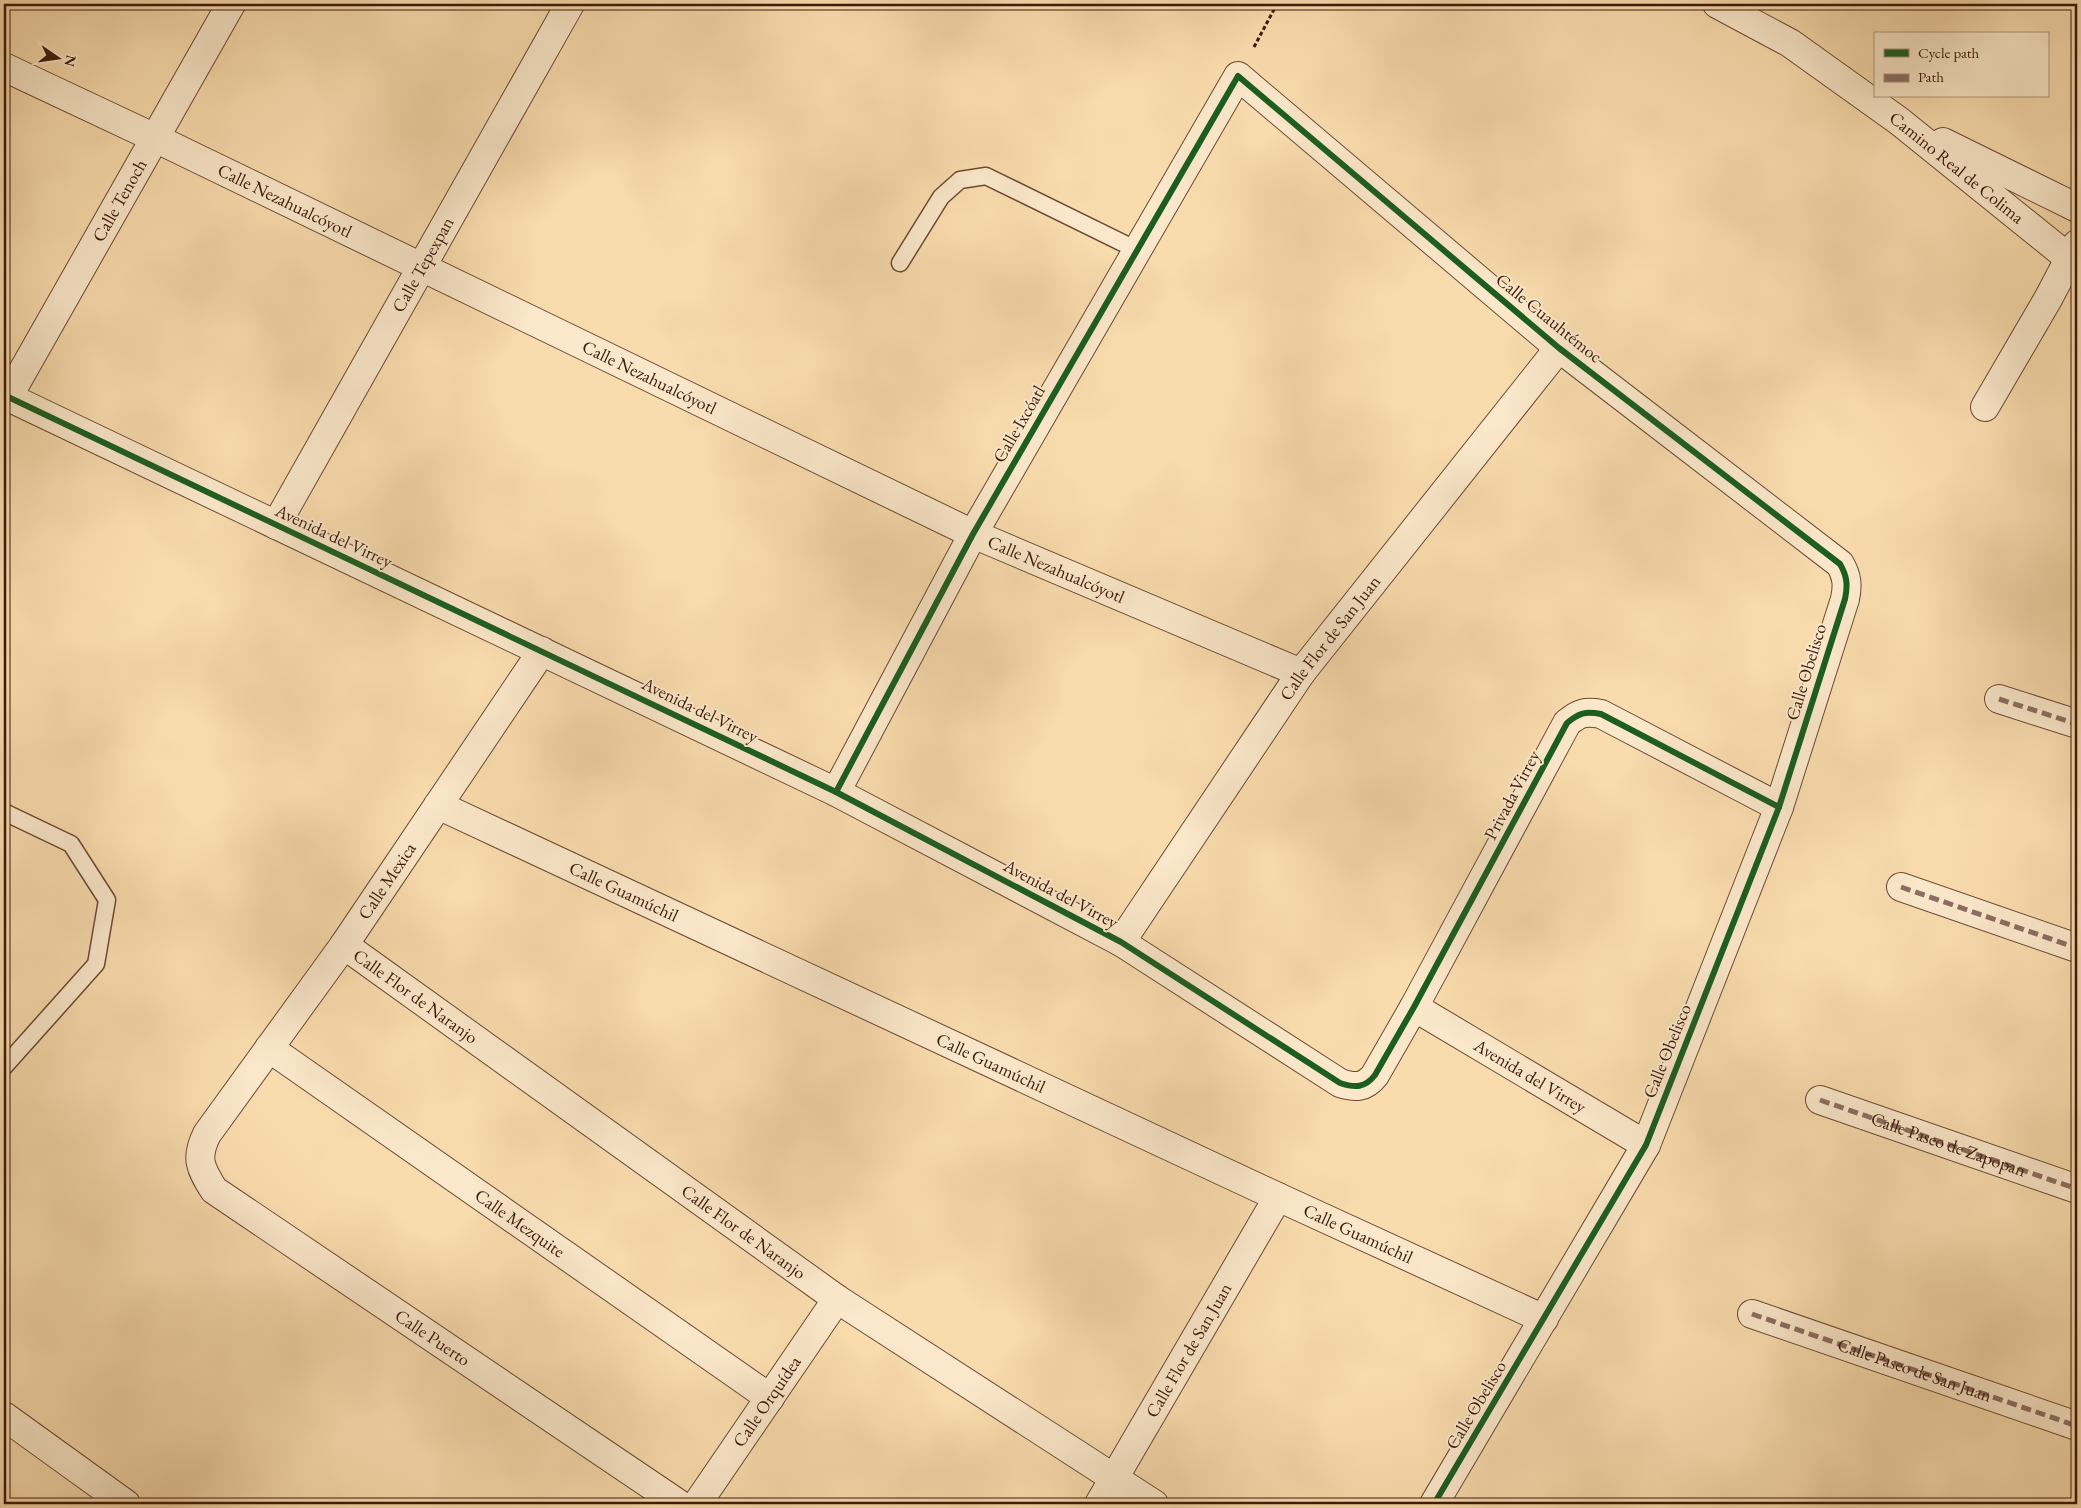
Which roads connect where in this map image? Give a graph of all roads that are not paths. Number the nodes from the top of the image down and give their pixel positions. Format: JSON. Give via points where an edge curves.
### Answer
{"nodes":[{"id":1,"x":231,"y":4,"type":"edge"},
{"id":2,"x":570,"y":4,"type":"edge"},
{"id":3,"x":1717,"y":4,"type":"edge"},
{"id":4,"x":4,"y":67,"type":"edge"},
{"id":5,"x":1238,"y":76,"type":"joint"},
{"id":6,"x":1899,"y":121,"type":"junction"},
{"id":7,"x":155,"y":138,"type":"junction"},
{"id":8,"x":2077,"y":208,"type":"edge"},
{"id":9,"x":1137,"y":250,"type":"junction"},
{"id":10,"x":2075,"y":256,"type":"edge"},
{"id":11,"x":900,"y":263,"type":"dead end"},
{"id":12,"x":422,"y":267,"type":"junction"},
{"id":13,"x":1559,"y":348,"type":"junction"},
{"id":14,"x":6,"y":396,"type":"edge"},
{"id":15,"x":1985,"y":407,"type":"dead end"},
{"id":16,"x":276,"y":525,"type":"junction"},
{"id":17,"x":973,"y":534,"type":"junction"},
{"id":18,"x":1846,"y":574,"type":"joint"},
{"id":19,"x":542,"y":651,"type":"junction"},
{"id":20,"x":1302,"y":674,"type":"junction"},
{"id":21,"x":1999,"y":699,"type":"dead end"},
{"id":22,"x":2077,"y":724,"type":"edge"},
{"id":23,"x":836,"y":792,"type":"junction"},
{"id":24,"x":438,"y":805,"type":"junction"},
{"id":25,"x":1780,"y":807,"type":"junction"},
{"id":26,"x":4,"y":812,"type":"edge"},
{"id":27,"x":1901,"y":887,"type":"dead end"},
{"id":28,"x":1121,"y":942,"type":"junction"},
{"id":29,"x":344,"y":945,"type":"junction"},
{"id":30,"x":2077,"y":948,"type":"edge"},
{"id":31,"x":1414,"y":1007,"type":"junction"},
{"id":32,"x":269,"y":1048,"type":"junction"},
{"id":33,"x":4,"y":1067,"type":"edge"},
{"id":34,"x":1363,"y":1086,"type":"joint"},
{"id":35,"x":1820,"y":1100,"type":"dead end"},
{"id":36,"x":1646,"y":1146,"type":"junction"},
{"id":37,"x":198,"y":1159,"type":"joint"},
{"id":38,"x":2077,"y":1189,"type":"edge"},
{"id":39,"x":1278,"y":1197,"type":"junction"},
{"id":40,"x":837,"y":1299,"type":"junction"},
{"id":41,"x":1752,"y":1314,"type":"dead end"},
{"id":42,"x":1544,"y":1319,"type":"junction"},
{"id":43,"x":770,"y":1398,"type":"junction"},
{"id":44,"x":4,"y":1416,"type":"edge"},
{"id":45,"x":2077,"y":1426,"type":"edge"},
{"id":46,"x":1114,"y":1478,"type":"junction"},
{"id":47,"x":126,"y":1504,"type":"edge"},
{"id":48,"x":679,"y":1504,"type":"edge"},
{"id":49,"x":697,"y":1504,"type":"edge"},
{"id":50,"x":1099,"y":1504,"type":"edge"},
{"id":51,"x":1154,"y":1504,"type":"edge"},
{"id":52,"x":1434,"y":1504,"type":"edge"}],
"edges":[{"from":1,"to":7,"type":"street","name":"Calle Tenoch"},
{"from":2,"to":12,"type":"street","name":"Calle Tepexpan"},
{"from":3,"to":6,"type":"street","via":[[1790,43]]},
{"from":4,"to":7,"type":"street","name":"Calle Nezahualcóyotl"},
{"from":5,"to":9,"type":"street","name":"Calle Ixcóatl"},
{"from":5,"to":13,"type":"street","name":"Calle Cuauhtémoc"},
{"from":6,"to":8,"type":"street","name":"Camino Real de Colima"},
{"from":6,"to":10,"type":"street","name":"Camino Real de Colima"},
{"from":7,"to":12,"type":"street","name":"Calle Nezahualcóyotl"},
{"from":7,"to":14,"type":"street","name":"Calle Tenoch"},
{"from":9,"to":11,"type":"lane","via":[[986,176],[960,180],[941,196]]},
{"from":9,"to":17,"type":"street","name":"Calle Ixcóatl"},
{"from":10,"to":15,"type":"street"},
{"from":12,"to":16,"type":"street","name":"Calle Tepexpan"},
{"from":12,"to":17,"type":"street","name":"Calle Nezahualcóyotl"},
{"from":13,"to":18,"type":"street","name":"Calle Cuauhtémoc","via":[[1832,556]]},
{"from":13,"to":20,"type":"street","name":"Calle Flor de San Juan"},
{"from":14,"to":16,"type":"street","name":"Avenida del Virrey"},
{"from":16,"to":19,"type":"street","name":"Avenida del Virrey"},
{"from":17,"to":20,"type":"street","name":"Calle Nezahualcóyotl"},
{"from":17,"to":23,"type":"street","name":"Calle Ixcóatl"},
{"from":18,"to":25,"type":"street","name":"Calle Obelisco","via":[[1848,587],[1845,599]]},
{"from":19,"to":23,"type":"street","name":"Avenida del Virrey"},
{"from":19,"to":24,"type":"street","name":"Calle Mexica"},
{"from":20,"to":28,"type":"street","name":"Calle Flor de San Juan"},
{"from":21,"to":22,"type":"street"},
{"from":23,"to":28,"type":"street","name":"Avenida del Virrey"},
{"from":24,"to":29,"type":"street","name":"Calle Mexica"},
{"from":24,"to":39,"type":"street","name":"Calle Guamúchil"},
{"from":25,"to":31,"type":"street","name":"Privada Virrey","via":[[1600,714],[1586,711],[1576,715],[1567,723]]},
{"from":25,"to":36,"type":"street","name":"Calle Obelisco"},
{"from":26,"to":33,"type":"lane","via":[[71,844],[107,900],[96,964]]},
{"from":27,"to":30,"type":"street"},
{"from":28,"to":34,"type":"street","name":"Avenida del Virrey","via":[[1340,1083]]},
{"from":29,"to":32,"type":"street","name":"Calle Mexica"},
{"from":29,"to":40,"type":"street","name":"Calle Flor de Naranjo"},
{"from":31,"to":34,"type":"street","name":"Privada Virrey","via":[[1376,1075]]},
{"from":31,"to":36,"type":"street","name":"Avenida del Virrey"},
{"from":32,"to":37,"type":"street","name":"Calle Mexica","via":[[207,1134]]},
{"from":32,"to":43,"type":"street","name":"Calle Mezquite"},
{"from":35,"to":38,"type":"street","name":"Calle Paseo de Zapopan"},
{"from":36,"to":42,"type":"street","name":"Calle Obelisco"},
{"from":37,"to":48,"type":"street","name":"Calle Puerto","via":[[214,1190]]},
{"from":39,"to":42,"type":"street","name":"Calle Guamúchil"},
{"from":39,"to":46,"type":"street","name":"Calle Flor de San Juan"},
{"from":40,"to":43,"type":"street","name":"Calle Orquídea"},
{"from":40,"to":46,"type":"street","name":"Calle Flor de Naranjo"},
{"from":41,"to":45,"type":"street","name":"Calle Paseo de San Juan"},
{"from":42,"to":52,"type":"street","name":"Calle Obelisco"},
{"from":43,"to":49,"type":"street","name":"Calle Orquídea"},
{"from":44,"to":47,"type":"street"},
{"from":46,"to":50,"type":"street","name":"Calle Flor de San Juan"},
{"from":46,"to":51,"type":"street","name":"Calle Flor de Naranjo"}]}
